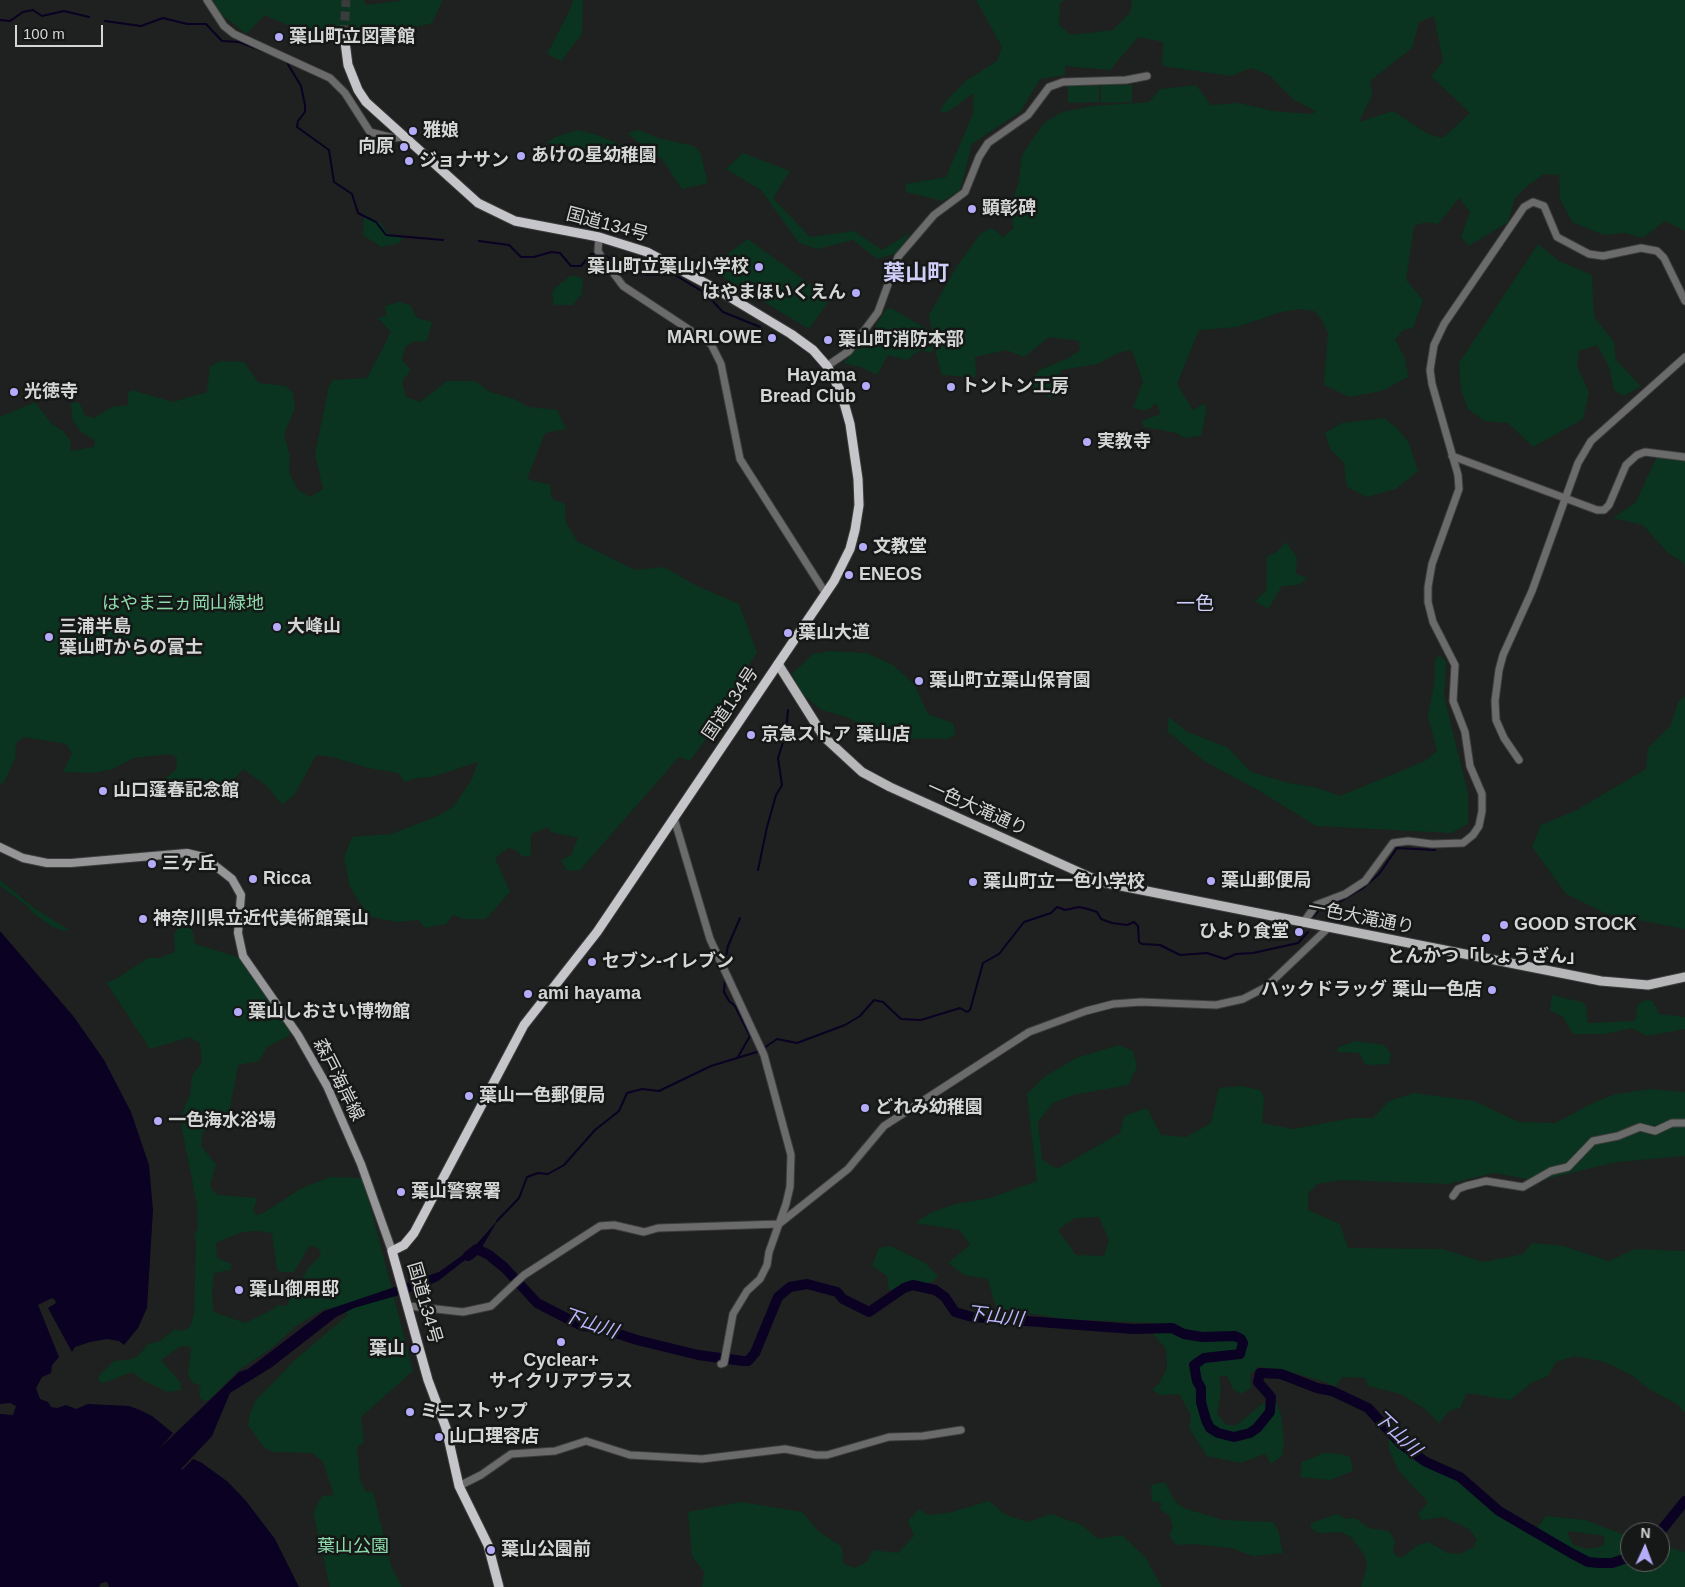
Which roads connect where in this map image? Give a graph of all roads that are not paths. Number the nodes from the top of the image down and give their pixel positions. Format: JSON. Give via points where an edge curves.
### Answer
{"nodes":[{"id":1,"x":207,"y":0,"type":"edge"},
{"id":2,"x":344,"y":34,"type":"tunnel mouth"},
{"id":3,"x":1147,"y":76,"type":"dead end"},
{"id":4,"x":402,"y":137,"type":"junction"},
{"id":5,"x":599,"y":237,"type":"junction"},
{"id":6,"x":1685,"y":301,"type":"edge"},
{"id":7,"x":1685,"y":356,"type":"edge"},
{"id":8,"x":827,"y":366,"type":"junction"},
{"id":9,"x":1452,"y":456,"type":"junction"},
{"id":10,"x":1685,"y":457,"type":"edge"},
{"id":11,"x":1565,"y":500,"type":"junction"},
{"id":12,"x":826,"y":594,"type":"junction"},
{"id":13,"x":778,"y":664,"type":"junction"},
{"id":14,"x":1519,"y":760,"type":"dead end"},
{"id":15,"x":674,"y":818,"type":"junction"},
{"id":16,"x":0,"y":847,"type":"edge"},
{"id":17,"x":1303,"y":923,"type":"junction"},
{"id":18,"x":1328,"y":928,"type":"junction"},
{"id":19,"x":1685,"y":976,"type":"edge"},
{"id":20,"x":1685,"y":1123,"type":"edge"},
{"id":21,"x":1453,"y":1196,"type":"dead end"},
{"id":22,"x":779,"y":1224,"type":"junction"},
{"id":23,"x":392,"y":1251,"type":"junction"},
{"id":24,"x":408,"y":1303,"type":"junction"},
{"id":25,"x":723,"y":1363,"type":"dead end"},
{"id":26,"x":961,"y":1430,"type":"dead end"},
{"id":27,"x":459,"y":1486,"type":"junction"},
{"id":28,"x":500,"y":1587,"type":"edge"}],
"edges":[{"from":1,"to":4,"type":"street","via":[[224,26],[234,34],[330,78],[346,93],[370,132]]},
{"from":2,"to":4,"type":"highway","name":"国道134号","via":[[348,66],[358,90],[375,112]]},
{"from":3,"to":8,"type":"street","via":[[1063,82],[1049,87],[1028,115],[988,143],[961,196],[934,216],[898,257],[878,312],[849,351]]},
{"from":4,"to":5,"type":"highway","name":"国道134号","via":[[468,195],[494,212],[515,221]]},
{"from":5,"to":8,"type":"highway","name":"国道134号","via":[[646,252],[682,269],[802,341]]},
{"from":5,"to":12,"type":"street","via":[[598,250],[623,286],[711,344],[721,364],[740,459]]},
{"from":6,"to":9,"type":"street","via":[[1664,258],[1656,251],[1641,248],[1603,256],[1589,254],[1557,237],[1544,206],[1533,202],[1527,204],[1454,308],[1434,345],[1430,370],[1432,384]]},
{"from":7,"to":11,"type":"street","via":[[1591,441],[1578,463]]},
{"from":8,"to":12,"type":"highway","name":"国道134号","via":[[846,406],[859,498],[850,549]]},
{"from":9,"to":11,"type":"street"},
{"from":9,"to":17,"type":"street","via":[[1459,490],[1432,564],[1428,602],[1433,622],[1455,665],[1453,700],[1465,732],[1470,766],[1482,794],[1479,826],[1463,843],[1393,843],[1365,881],[1345,894],[1316,905]]},
{"from":10,"to":11,"type":"street","via":[[1637,454],[1626,465],[1604,510]]},
{"from":11,"to":14,"type":"street","via":[[1499,670],[1496,720]]},
{"from":12,"to":13,"type":"highway","name":"国道134号"},
{"from":13,"to":15,"type":"highway","name":"国道134号"},
{"from":13,"to":17,"type":"main road","name":"一色大滝通り","via":[[824,736],[862,772],[890,787],[1101,882]]},
{"from":15,"to":22,"type":"street","via":[[710,939],[762,1050],[791,1155],[790,1187]]},
{"from":15,"to":23,"type":"highway","name":"国道134号","via":[[597,932],[524,1025],[414,1232],[404,1245]]},
{"from":16,"to":23,"type":"main road","name":"森戸海岸線","via":[[23,858],[47,863],[187,852],[210,861],[236,883],[241,895],[238,940],[243,956],[298,1035],[327,1086],[361,1164]]},
{"from":17,"to":18,"type":"main road","name":"一色大滝通り"},
{"from":18,"to":19,"type":"main road","name":"一色大滝通り","via":[[1601,981],[1648,985]]},
{"from":18,"to":22,"type":"street","via":[[1266,987],[1243,999],[1216,1005],[1113,1004],[1029,1032],[884,1126],[848,1169]]},
{"from":20,"to":21,"type":"street","via":[[1669,1124],[1655,1131],[1640,1127],[1592,1141],[1568,1167],[1551,1170],[1523,1187],[1486,1181],[1458,1189]]},
{"from":22,"to":24,"type":"street","via":[[658,1228],[644,1232],[614,1225],[600,1226],[520,1278],[496,1303],[485,1308],[453,1311]]},
{"from":22,"to":25,"type":"street","via":[[764,1273],[733,1314]]},
{"from":23,"to":24,"type":"highway","name":"国道134号"},
{"from":24,"to":27,"type":"highway","name":"国道134号","via":[[428,1380],[446,1428]]},
{"from":26,"to":27,"type":"street","via":[[889,1437],[827,1455],[785,1449],[702,1459],[630,1455],[586,1441],[555,1451],[510,1454]]},
{"from":27,"to":28,"type":"highway","name":"国道134号","via":[[488,1545]]}]}
